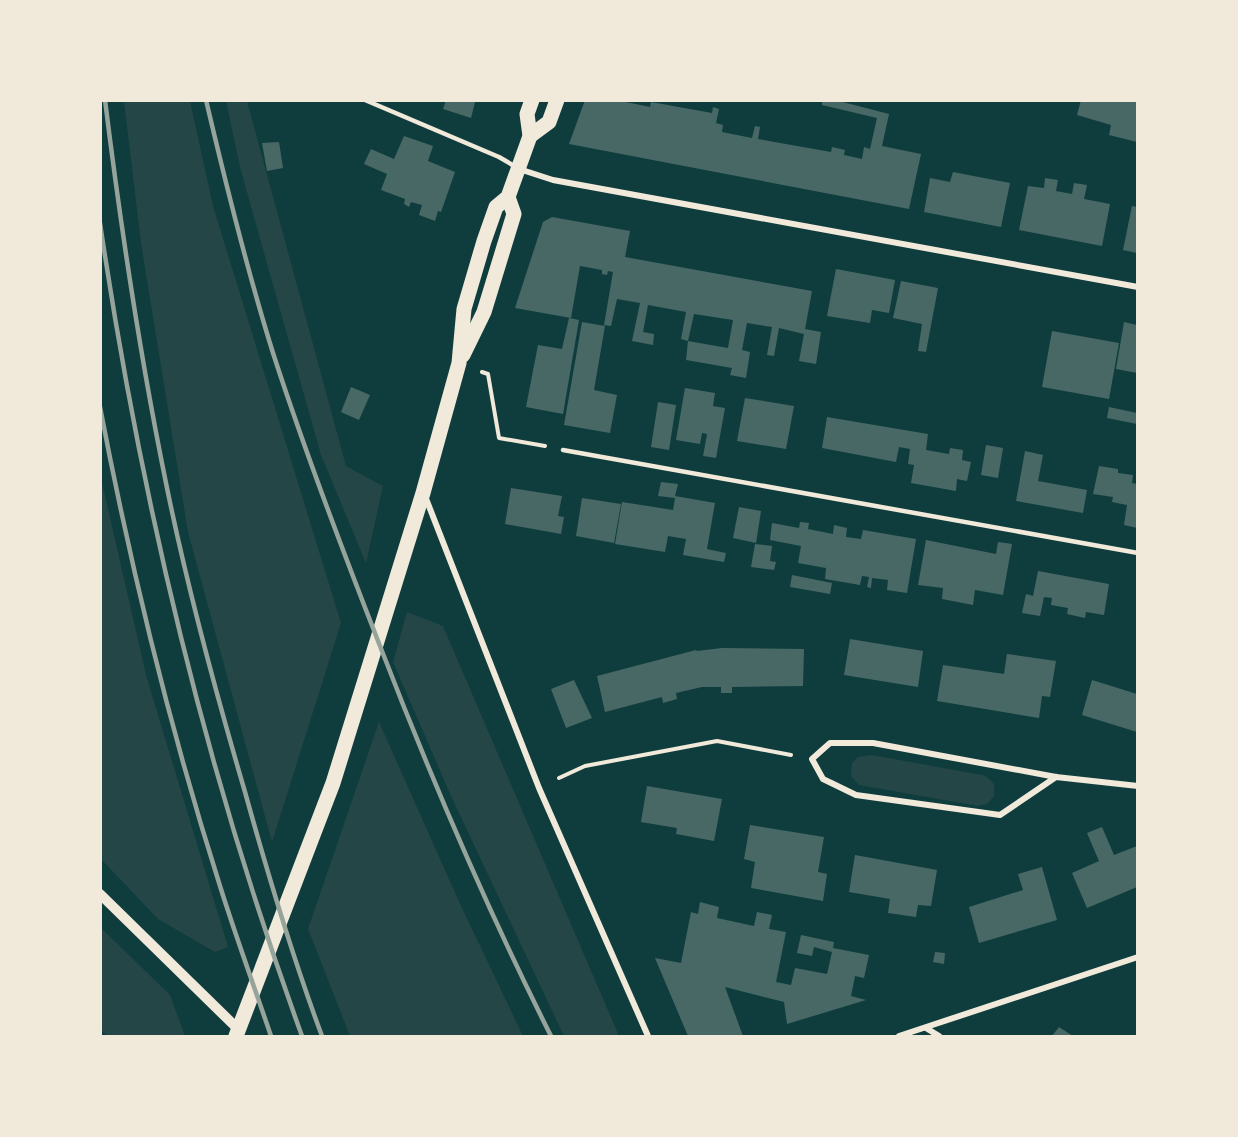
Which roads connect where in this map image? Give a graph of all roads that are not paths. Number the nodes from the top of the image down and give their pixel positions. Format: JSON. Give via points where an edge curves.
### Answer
{"nodes":[{"id":1,"x":365,"y":100,"type":"edge"},
{"id":2,"x":532,"y":100,"type":"edge"},
{"id":3,"x":557,"y":100,"type":"edge"},
{"id":4,"x":530,"y":136,"type":"junction"},
{"id":5,"x":518,"y":168,"type":"junction"},
{"id":6,"x":1137,"y":287,"type":"edge"},
{"id":7,"x":563,"y":450,"type":"road end"},
{"id":8,"x":423,"y":493,"type":"junction"},
{"id":9,"x":1137,"y":553,"type":"edge"},
{"id":10,"x":1056,"y":777,"type":"junction"},
{"id":11,"x":1137,"y":786,"type":"edge"},
{"id":12,"x":100,"y":894,"type":"edge"},
{"id":13,"x":1137,"y":957,"type":"edge"},
{"id":14,"x":926,"y":1028,"type":"junction"},
{"id":15,"x":238,"y":1033,"type":"edge"},
{"id":16,"x":648,"y":1036,"type":"edge"},
{"id":17,"x":899,"y":1036,"type":"edge"},
{"id":18,"x":939,"y":1036,"type":"edge"}],
"edges":[{"from":1,"to":5,"type":"lane"},
{"from":2,"to":4,"type":"main road","via":[[527,114]]},
{"from":3,"to":4,"type":"main road","via":[[549,122]]},
{"from":4,"to":5,"type":"main road"},
{"from":5,"to":6,"type":"street","via":[[565,182]]},
{"from":5,"to":8,"type":"main road","via":[[508,197],[496,207],[464,309],[459,363]]},
{"from":7,"to":9,"type":"lane"},
{"from":8,"to":15,"type":"main road","via":[[333,783]]},
{"from":8,"to":16,"type":"street","via":[[539,788]]},
{"from":10,"to":10,"type":"street","via":[[873,743],[830,743],[812,759],[823,779],[856,795],[1000,815]]},
{"from":10,"to":11,"type":"street"},
{"from":12,"to":15,"type":"street"},
{"from":13,"to":14,"type":"street"},
{"from":14,"to":17,"type":"street"},
{"from":14,"to":18,"type":"street"}]}
